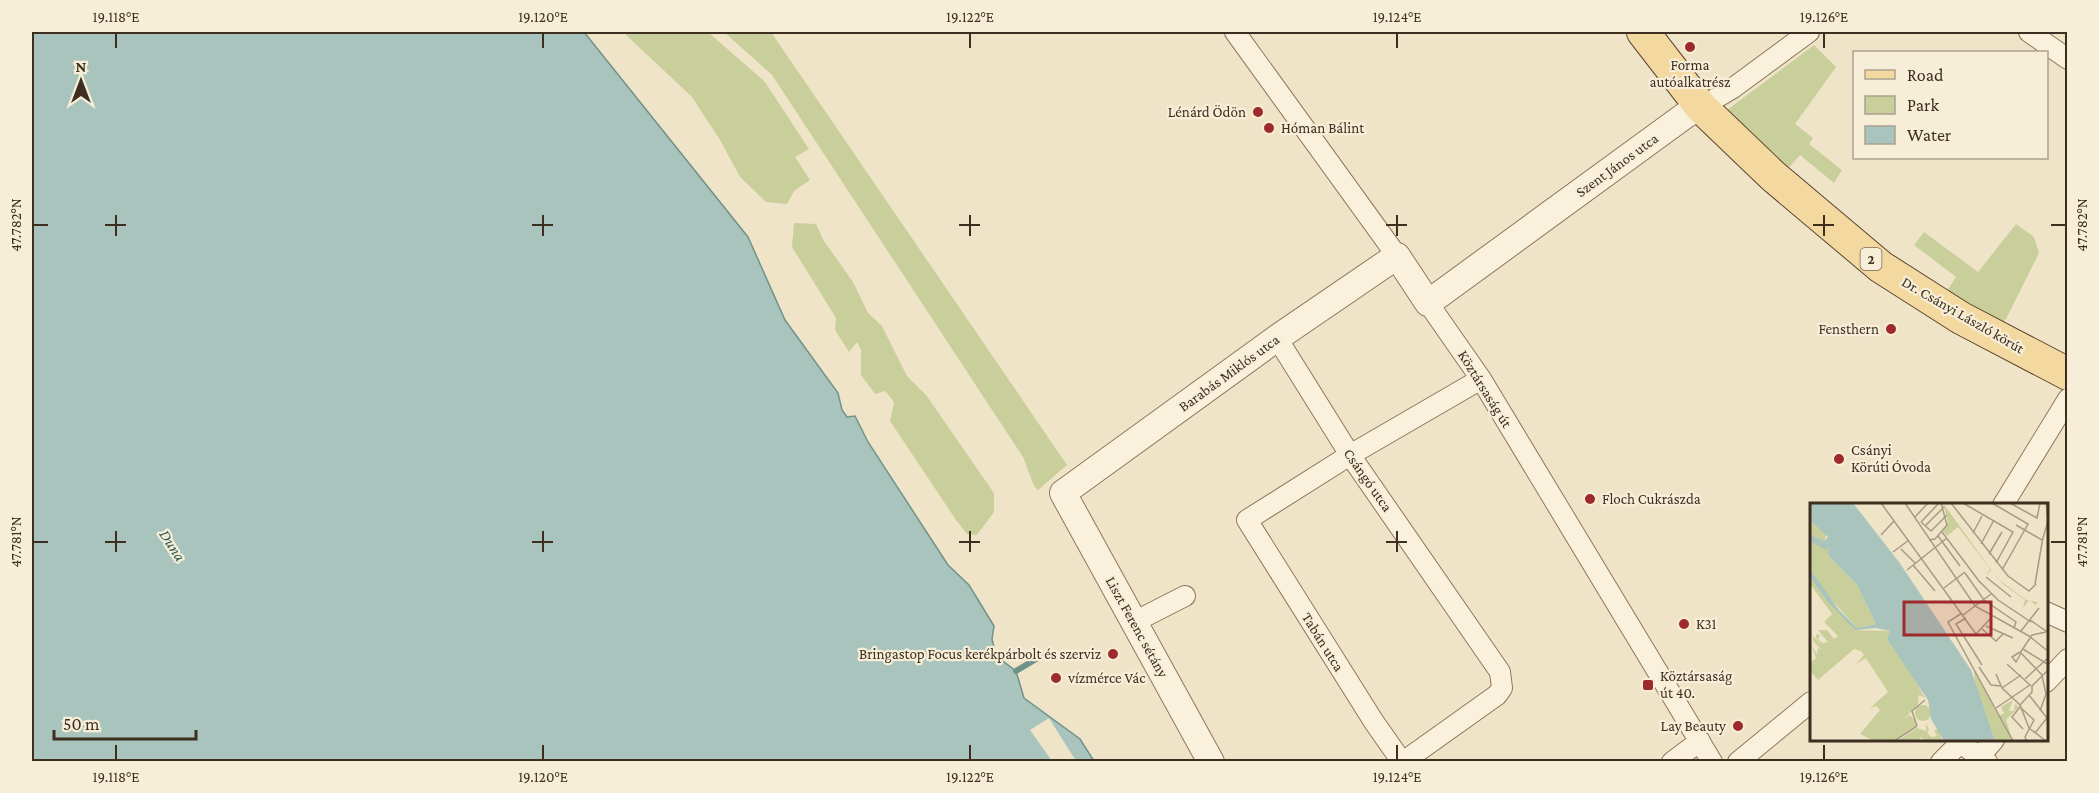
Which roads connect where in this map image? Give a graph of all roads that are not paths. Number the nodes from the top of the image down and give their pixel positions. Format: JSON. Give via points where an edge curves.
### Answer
{"nodes":[{"id":1,"x":1235,"y":32,"type":"edge"},
{"id":2,"x":1643,"y":32,"type":"edge"},
{"id":3,"x":1809,"y":32,"type":"edge"},
{"id":4,"x":2029,"y":32,"type":"edge"},
{"id":5,"x":2067,"y":59,"type":"edge"},
{"id":6,"x":1701,"y":107,"type":"junction"},
{"id":7,"x":1397,"y":256,"type":"junction"},
{"id":8,"x":1428,"y":303,"type":"junction"},
{"id":9,"x":1277,"y":338,"type":"junction"},
{"id":10,"x":2067,"y":374,"type":"edge"},
{"id":11,"x":1481,"y":379,"type":"junction"},
{"id":12,"x":2067,"y":399,"type":"edge"},
{"id":13,"x":1350,"y":455,"type":"junction"},
{"id":14,"x":1064,"y":493,"type":"joint"},
{"id":15,"x":2004,"y":503,"type":"edge"},
{"id":16,"x":1185,"y":596,"type":"dead end"},
{"id":17,"x":2048,"y":613,"type":"edge"},
{"id":18,"x":1134,"y":622,"type":"junction"},
{"id":19,"x":2067,"y":622,"type":"edge"},
{"id":20,"x":2067,"y":659,"type":"edge"},
{"id":21,"x":2048,"y":680,"type":"edge"},
{"id":22,"x":1810,"y":703,"type":"edge"},
{"id":23,"x":1700,"y":741,"type":"junction"},
{"id":24,"x":1957,"y":742,"type":"edge"},
{"id":25,"x":1993,"y":742,"type":"edge"},
{"id":26,"x":1983,"y":759,"type":"edge"},
{"id":27,"x":1211,"y":762,"type":"edge"},
{"id":28,"x":1402,"y":762,"type":"edge"},
{"id":29,"x":1672,"y":762,"type":"edge"},
{"id":30,"x":1712,"y":762,"type":"edge"},
{"id":31,"x":1738,"y":762,"type":"edge"},
{"id":32,"x":1941,"y":762,"type":"edge"}],
"edges":[{"from":1,"to":7,"type":"street","name":"Köztársaság út"},
{"from":2,"to":6,"type":"main road","number":"2"},
{"from":3,"to":6,"type":"street","name":"Szent János utca"},
{"from":4,"to":5,"type":"street"},
{"from":6,"to":8,"type":"street","name":"Szent János utca"},
{"from":6,"to":10,"type":"main road","name":"Dr. Csányi László körút","number":"2","via":[[1773,176],[1881,267],[1961,318]]},
{"from":7,"to":8,"type":"street","name":"Köztársaság út"},
{"from":7,"to":9,"type":"street","name":"Barabás Miklós utca"},
{"from":8,"to":11,"type":"street","name":"Köztársaság út"},
{"from":9,"to":13,"type":"street","name":"Csángó utca"},
{"from":9,"to":14,"type":"street","name":"Barabás Miklós utca"},
{"from":11,"to":13,"type":"street"},
{"from":11,"to":23,"type":"street","name":"Köztársaság út"},
{"from":12,"to":15,"type":"street"},
{"from":13,"to":28,"type":"street","name":"Csángó utca","via":[[1496,662],[1502,679],[1497,695]]},
{"from":13,"to":28,"type":"street","name":"Tabán utca","via":[[1247,520]]},
{"from":14,"to":18,"type":"street","name":"Liszt Ferenc sétány"},
{"from":16,"to":18,"type":"street"},
{"from":17,"to":19,"type":"street"},
{"from":18,"to":27,"type":"street","name":"Liszt Ferenc sétány"},
{"from":20,"to":21,"type":"street"},
{"from":22,"to":31,"type":"street"},
{"from":23,"to":29,"type":"street"},
{"from":23,"to":30,"type":"street","name":"Köztársaság út"},
{"from":24,"to":26,"type":"street"},
{"from":24,"to":32,"type":"street"},
{"from":25,"to":26,"type":"street"}]}
